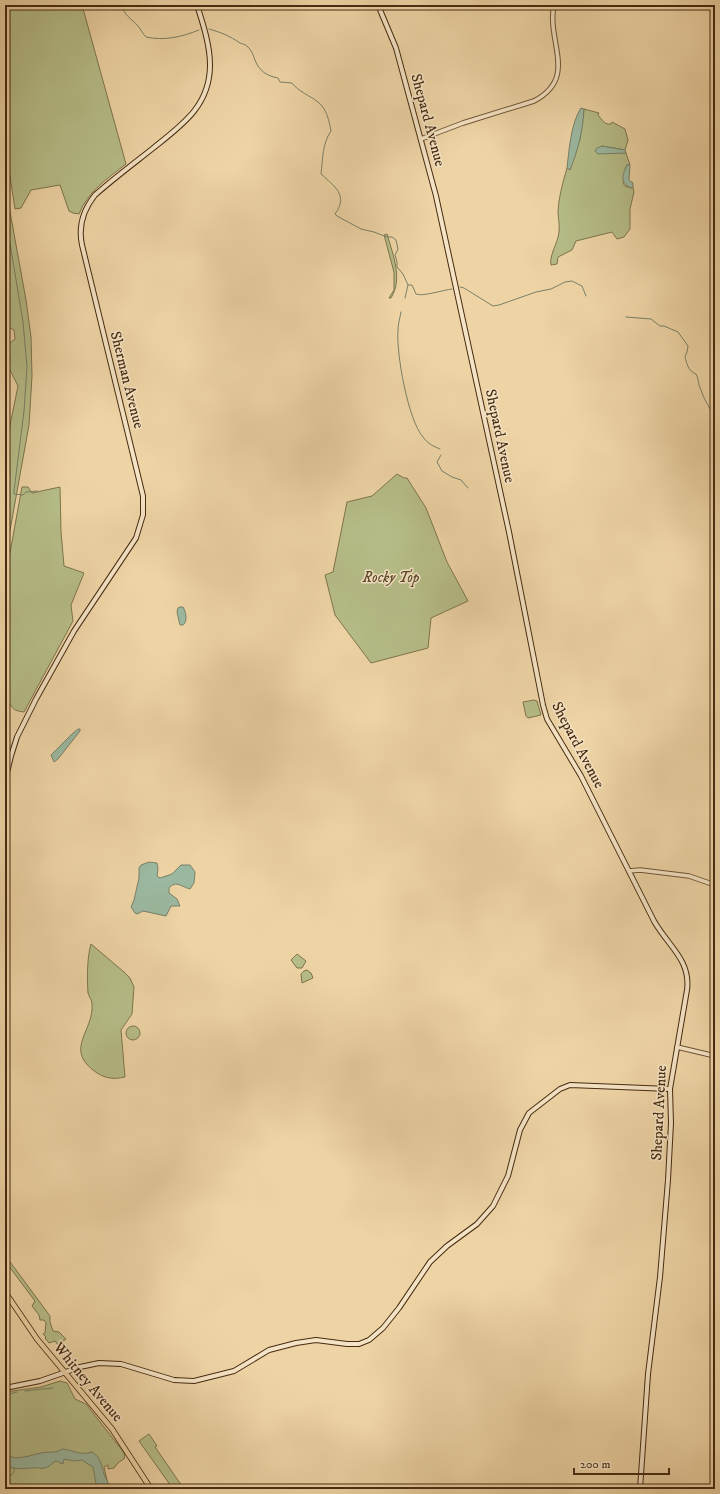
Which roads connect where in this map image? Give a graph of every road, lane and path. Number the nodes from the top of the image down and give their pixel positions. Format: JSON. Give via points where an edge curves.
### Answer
{"nodes":[{"id":1,"x":198,"y":5,"type":"edge"},
{"id":2,"x":378,"y":5,"type":"edge"},
{"id":3,"x":554,"y":5,"type":"edge"},
{"id":4,"x":421,"y":140,"type":"junction"},
{"id":5,"x":5,"y":781,"type":"edge"},
{"id":6,"x":628,"y":871,"type":"junction"},
{"id":7,"x":715,"y":885,"type":"edge"},
{"id":8,"x":677,"y":1047,"type":"junction"},
{"id":9,"x":715,"y":1056,"type":"edge"},
{"id":10,"x":670,"y":1089,"type":"junction"},
{"id":11,"x":5,"y":1292,"type":"edge"},
{"id":12,"x":65,"y":1372,"type":"junction"},
{"id":13,"x":5,"y":1388,"type":"edge"},
{"id":14,"x":152,"y":1489,"type":"edge"},
{"id":15,"x":640,"y":1489,"type":"edge"}],
"edges":[{"from":1,"to":5,"type":"main road","name":"Sherman Avenue","via":[[210,60],[209,78],[201,102],[186,121],[95,195],[85,211],[81,224],[82,245],[143,496],[142,520],[134,542],[74,631],[29,712],[14,745]]},
{"from":2,"to":4,"type":"main road","name":"Shepard Avenue","via":[[396,48]]},
{"from":3,"to":4,"type":"street","via":[[552,27],[559,72],[543,96]]},
{"from":4,"to":6,"type":"main road","name":"Shepard Avenue","via":[[436,196],[504,511],[542,705]]},
{"from":6,"to":7,"type":"street","via":[[689,876]]},
{"from":6,"to":8,"type":"main road","name":"Shepard Avenue","via":[[659,931],[687,970],[687,990]]},
{"from":8,"to":9,"type":"street"},
{"from":8,"to":10,"type":"main road","name":"Shepard Avenue"},
{"from":10,"to":12,"type":"main road","via":[[570,1085],[535,1107],[524,1120],[508,1176],[492,1206],[477,1224],[451,1242],[430,1262],[399,1308],[383,1328],[369,1340],[359,1344],[316,1340],[296,1343],[269,1350],[234,1371],[194,1381],[174,1380],[114,1363],[91,1364]]},
{"from":10,"to":15,"type":"main road","name":"Shepard Avenue","via":[[671,1127],[664,1232],[648,1374]]},
{"from":11,"to":12,"type":"highway","name":"Whitney Avenue","via":[[37,1339]]},
{"from":12,"to":13,"type":"main road","via":[[40,1381]]},
{"from":12,"to":14,"type":"highway","name":"Whitney Avenue","via":[[119,1438]]}]}
